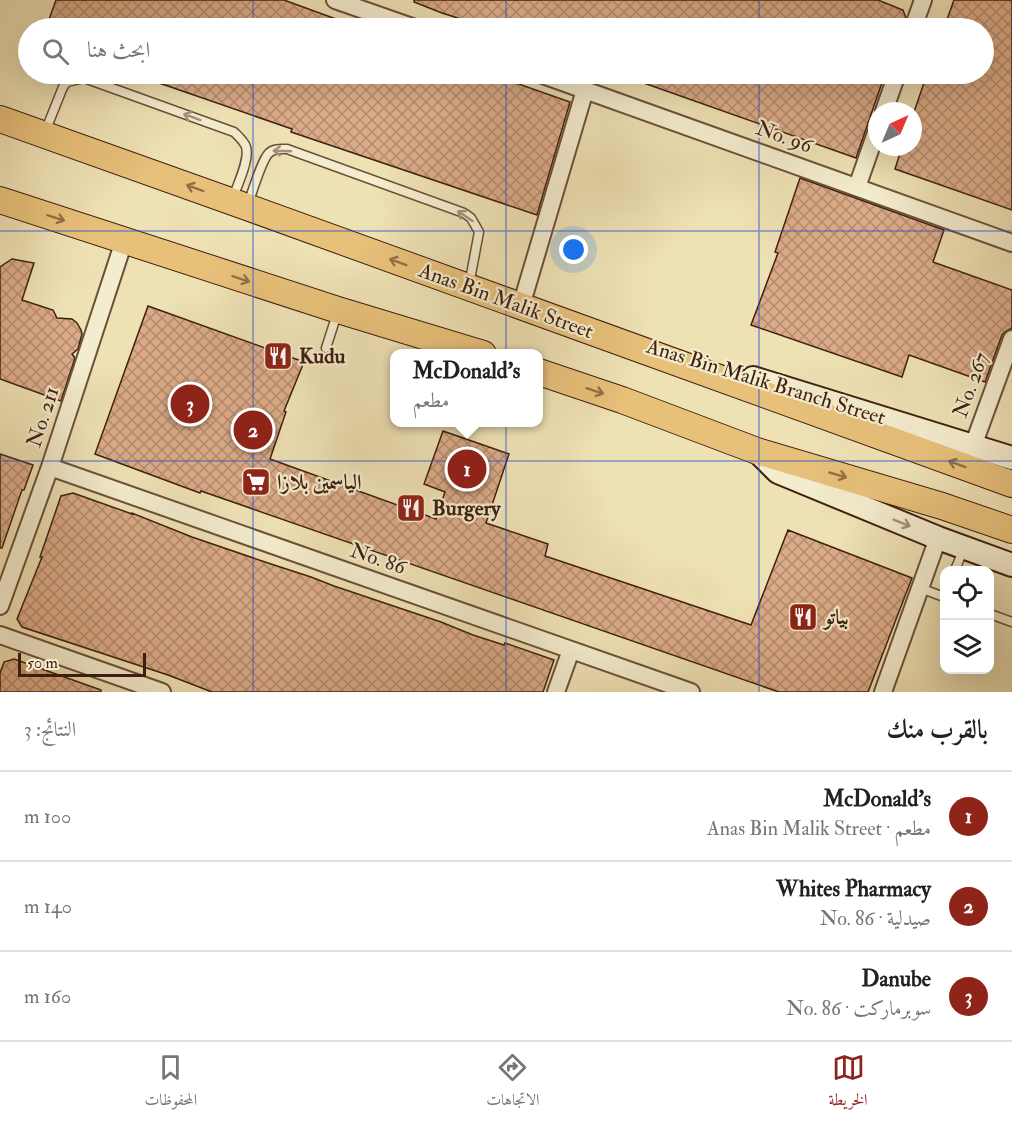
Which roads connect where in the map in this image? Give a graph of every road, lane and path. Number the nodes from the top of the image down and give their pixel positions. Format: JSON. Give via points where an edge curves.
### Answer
{"nodes":[{"id":1,"x":335,"y":0,"type":"edge"},
{"id":2,"x":920,"y":1,"type":"edge"},
{"id":3,"x":386,"y":18,"type":"edge"},
{"id":4,"x":916,"y":18,"type":"edge"},
{"id":5,"x":65,"y":84,"type":"edge"},
{"id":6,"x":101,"y":84,"type":"edge"},
{"id":7,"x":568,"y":84,"type":"edge"},
{"id":8,"x":893,"y":84,"type":"edge"},
{"id":9,"x":585,"y":90,"type":"junction"},
{"id":10,"x":887,"y":102,"type":"edge"},
{"id":11,"x":0,"y":119,"type":"edge"},
{"id":12,"x":44,"y":135,"type":"junction"},
{"id":13,"x":868,"y":156,"type":"edge"},
{"id":14,"x":857,"y":187,"type":"junction"},
{"id":15,"x":0,"y":200,"type":"edge"},
{"id":16,"x":239,"y":204,"type":"junction"},
{"id":17,"x":124,"y":241,"type":"junction"},
{"id":18,"x":1012,"y":243,"type":"edge"},
{"id":19,"x":469,"y":288,"type":"junction"},
{"id":20,"x":521,"y":306,"type":"junction"},
{"id":21,"x":338,"y":310,"type":"junction"},
{"id":22,"x":1012,"y":339,"type":"edge"},
{"id":23,"x":326,"y":348,"type":"dead end"},
{"id":24,"x":462,"y":349,"type":"edge"},
{"id":25,"x":543,"y":373,"type":"edge"},
{"id":26,"x":973,"y":446,"type":"junction"},
{"id":27,"x":757,"y":451,"type":"junction"},
{"id":28,"x":1012,"y":458,"type":"edge"},
{"id":29,"x":50,"y":467,"type":"junction"},
{"id":30,"x":1012,"y":484,"type":"edge"},
{"id":31,"x":1012,"y":530,"type":"edge"},
{"id":32,"x":938,"y":538,"type":"junction"},
{"id":33,"x":964,"y":547,"type":"junction"},
{"id":34,"x":1012,"y":565,"type":"edge"},
{"id":35,"x":957,"y":566,"type":"edge"},
{"id":36,"x":920,"y":588,"type":"junction"},
{"id":37,"x":940,"y":595,"type":"edge"},
{"id":38,"x":0,"y":606,"type":"edge"},
{"id":39,"x":994,"y":615,"type":"edge"},
{"id":40,"x":1012,"y":622,"type":"edge"},
{"id":41,"x":0,"y":635,"type":"edge"},
{"id":42,"x":571,"y":650,"type":"junction"},
{"id":43,"x":162,"y":692,"type":"edge"},
{"id":44,"x":555,"y":692,"type":"edge"},
{"id":45,"x":691,"y":692,"type":"edge"},
{"id":46,"x":882,"y":692,"type":"edge"}],
"edges":[{"from":1,"to":3,"type":"street"},
{"from":2,"to":4,"type":"street"},
{"from":5,"to":12,"type":"lane","one_way":true},
{"from":16,"to":6,"type":"lane","one_way":true,"via":[[248,150],[234,132]]},
{"from":7,"to":9,"type":"street","name":"No. 96"},
{"from":8,"to":10,"type":"street"},
{"from":9,"to":14,"type":"street","name":"No. 96"},
{"from":9,"to":20,"type":"street"},
{"from":11,"to":12,"type":"main road","name":"Anas Bin Malik Street"},
{"from":16,"to":12,"type":"main road","name":"Anas Bin Malik Street","one_way":true},
{"from":13,"to":14,"type":"street"},
{"from":14,"to":18,"type":"street","name":"No. 96"},
{"from":15,"to":17,"type":"main road","one_way":true},
{"from":19,"to":16,"type":"main road","name":"Anas Bin Malik Street","one_way":true},
{"from":19,"to":16,"type":"lane","one_way":true,"via":[[479,232],[464,213],[287,149],[269,152]]},
{"from":17,"to":21,"type":"main road","one_way":true},
{"from":17,"to":29,"type":"street","name":"No. 211"},
{"from":19,"to":20,"type":"main road","name":"Anas Bin Malik Street"},
{"from":20,"to":26,"type":"main road","name":"Anas Bin Malik Branch Street"},
{"from":30,"to":20,"type":"main road","name":"Anas Bin Malik Street","one_way":true},
{"from":21,"to":23,"type":"lane"},
{"from":21,"to":24,"type":"main road"},
{"from":22,"to":26,"type":"street","name":"No. 267"},
{"from":25,"to":27,"type":"main road","one_way":true},
{"from":26,"to":28,"type":"main road","name":"Anas Bin Malik Branch Street"},
{"from":27,"to":31,"type":"main road","one_way":true},
{"from":27,"to":32,"type":"main road","one_way":true,"via":[[778,472]]},
{"from":29,"to":38,"type":"street","name":"No. 211"},
{"from":29,"to":42,"type":"street","name":"No. 86"},
{"from":32,"to":33,"type":"main road"},
{"from":32,"to":36,"type":"street"},
{"from":33,"to":34,"type":"main road"},
{"from":33,"to":35,"type":"lane"},
{"from":36,"to":37,"type":"lane"},
{"from":36,"to":46,"type":"street"},
{"from":39,"to":40,"type":"lane"},
{"from":41,"to":43,"type":"street"},
{"from":42,"to":44,"type":"street"},
{"from":42,"to":45,"type":"street","name":"No. 86"}]}
